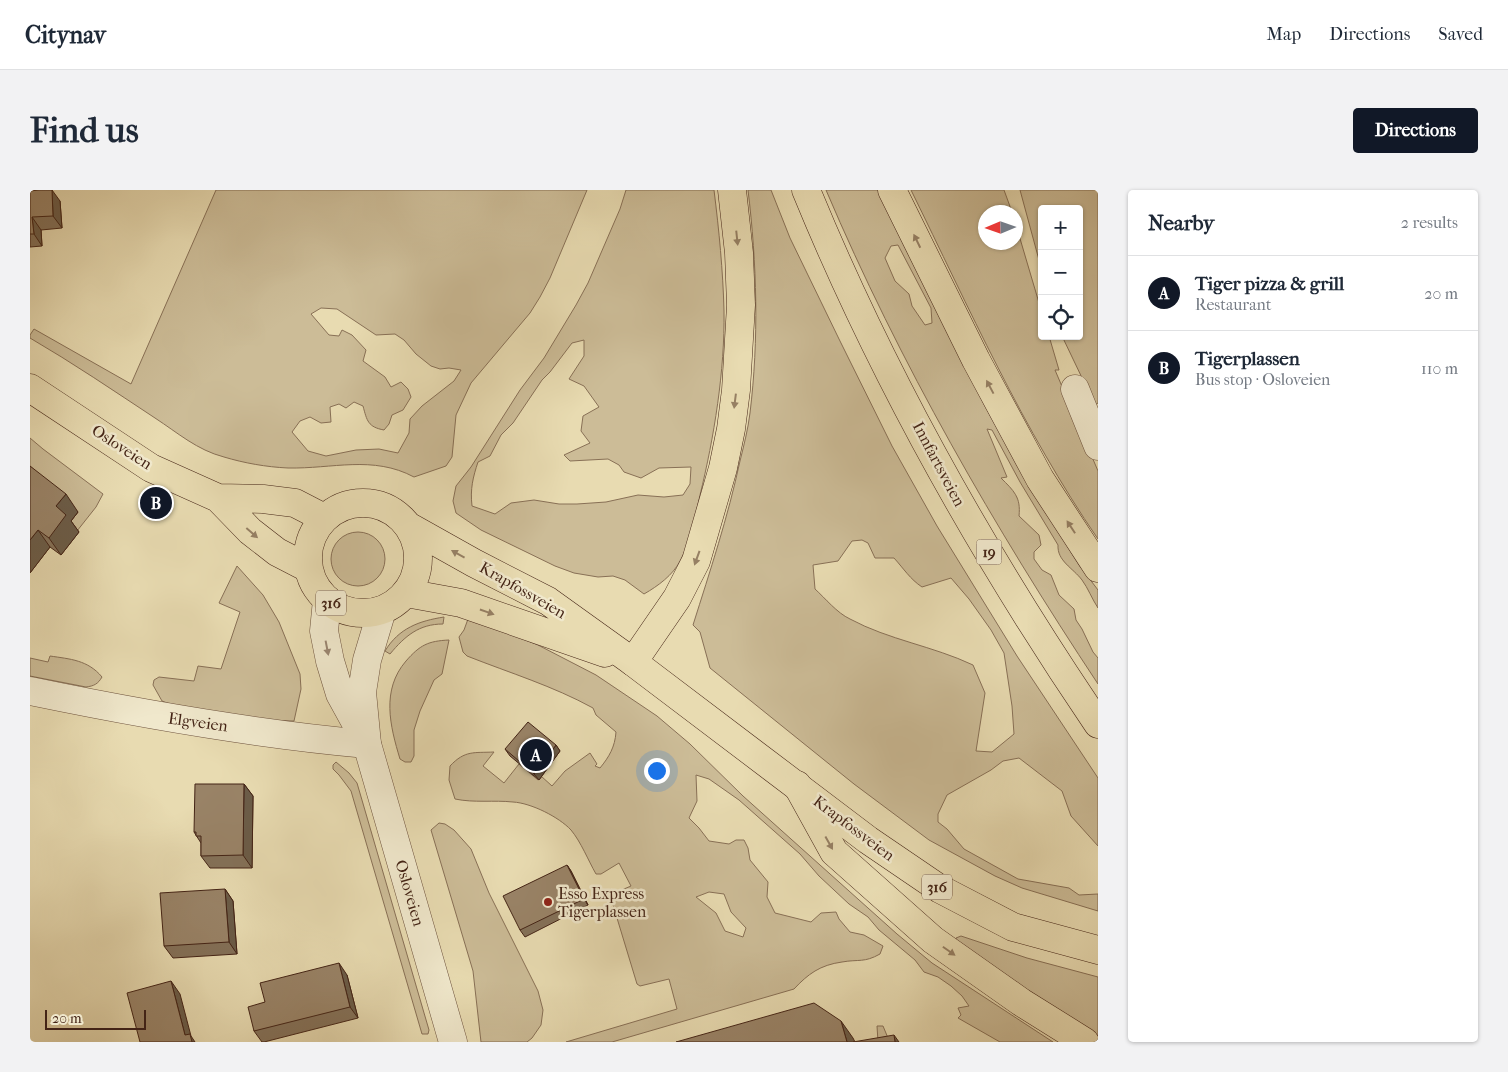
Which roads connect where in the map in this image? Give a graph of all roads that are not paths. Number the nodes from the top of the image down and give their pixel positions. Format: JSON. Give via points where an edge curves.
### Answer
{"nodes":[{"id":1,"x":732,"y":190,"type":"edge"},
{"id":2,"x":806,"y":190,"type":"edge"},
{"id":3,"x":892,"y":190,"type":"edge"},
{"id":4,"x":30,"y":388,"type":"edge"},
{"id":5,"x":1075,"y":390,"type":"dead end"},
{"id":6,"x":1098,"y":446,"type":"edge"},
{"id":7,"x":218,"y":498,"type":"junction"},
{"id":8,"x":324,"y":518,"type":"junction"},
{"id":9,"x":408,"y":526,"type":"junction"},
{"id":10,"x":308,"y":568,"type":"junction"},
{"id":11,"x":1098,"y":568,"type":"edge"},
{"id":12,"x":406,"y":593,"type":"junction"},
{"id":13,"x":327,"y":600,"type":"junction"},
{"id":14,"x":382,"y":610,"type":"junction"},
{"id":15,"x":633,"y":662,"type":"junction"},
{"id":16,"x":30,"y":691,"type":"edge"},
{"id":17,"x":1098,"y":724,"type":"edge"},
{"id":18,"x":367,"y":744,"type":"junction"},
{"id":19,"x":797,"y":785,"type":"junction"},
{"id":20,"x":1098,"y":950,"type":"edge"},
{"id":21,"x":454,"y":1042,"type":"edge"},
{"id":22,"x":1085,"y":1042,"type":"edge"}],
"edges":[{"from":1,"to":15,"type":"main road","one_way":true,"via":[[742,305],[736,390],[724,468],[696,561],[677,598]]},
{"from":2,"to":17,"type":"main road","name":"Innfartsveien","number":"19","via":[[890,374],[955,496]]},
{"from":11,"to":3,"type":"main road","one_way":true,"via":[[1040,480]]},
{"from":4,"to":7,"type":"main road","name":"Osloveien","number":"316","via":[[152,468]]},
{"from":5,"to":6,"type":"street"},
{"from":7,"to":8,"type":"main road","name":"Osloveien","number":"316","via":[[295,503]]},
{"from":7,"to":10,"type":"main road","name":"Osloveien","number":"316","one_way":true,"via":[[250,532],[277,552]]},
{"from":8,"to":9,"type":"main road","number":"316","via":[[340,507],[358,502],[378,504],[395,512]]},
{"from":8,"to":10,"type":"main road","number":"316","via":[[313,533],[308,550]]},
{"from":9,"to":12,"type":"main road","number":"316","via":[[416,543],[418,562]]},
{"from":15,"to":9,"type":"main road","name":"Krapfossveien","number":"316","one_way":true,"via":[[548,601]]},
{"from":10,"to":13,"type":"main road","number":"316","via":[[315,586]]},
{"from":12,"to":14,"type":"main road","number":"316"},
{"from":12,"to":15,"type":"main road","name":"Krapfossveien","number":"316","one_way":true,"via":[[461,603]]},
{"from":13,"to":14,"type":"main road","number":"316","via":[[353,613]]},
{"from":13,"to":18,"type":"street","name":"Osloveien","one_way":true,"via":[[324,631],[330,661],[340,694]]},
{"from":14,"to":18,"type":"street","name":"Osloveien","via":[[367,660],[362,692]]},
{"from":15,"to":19,"type":"main road","name":"Krapfossveien","number":"316"},
{"from":16,"to":18,"type":"street","name":"Elgveien","via":[[161,717]]},
{"from":18,"to":21,"type":"street","name":"Osloveien"},
{"from":19,"to":20,"type":"main road","name":"Krapfossveien","number":"316","via":[[868,840],[940,889],[1013,927]]},
{"from":19,"to":22,"type":"main road","one_way":true,"via":[[834,852],[933,940]]}]}
